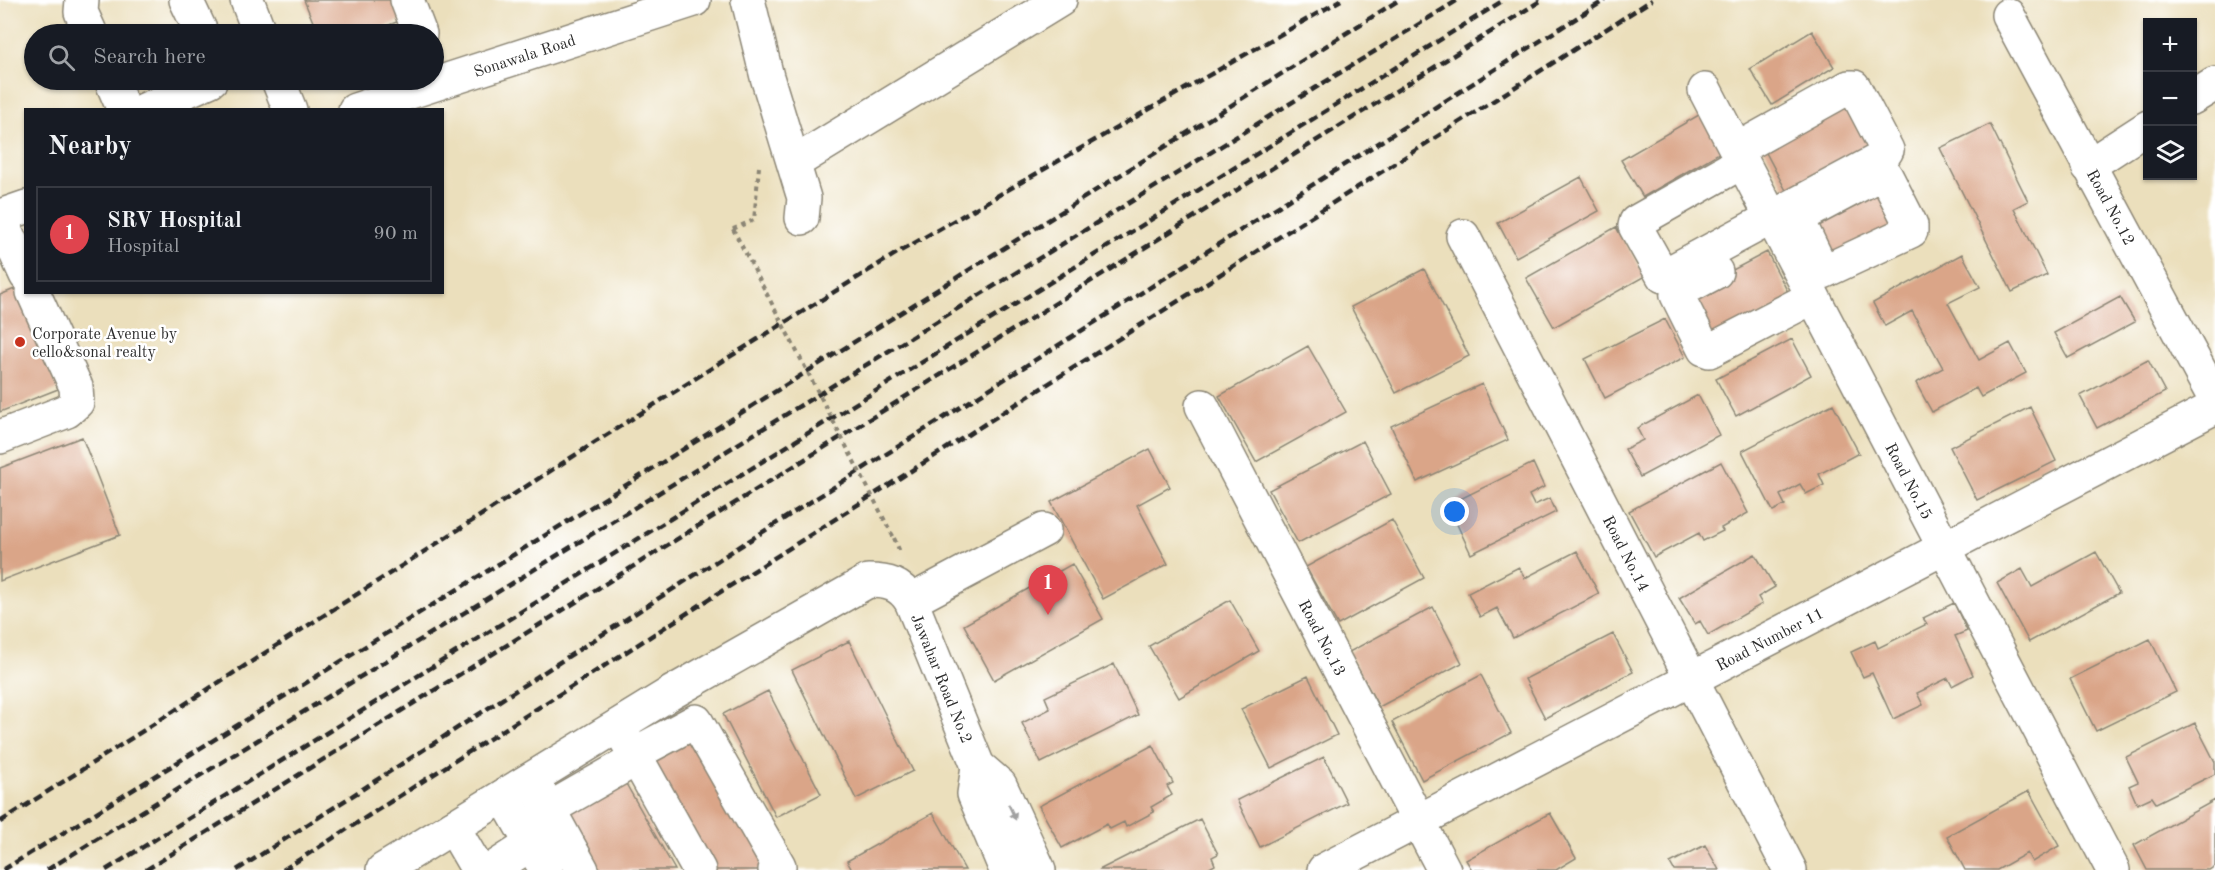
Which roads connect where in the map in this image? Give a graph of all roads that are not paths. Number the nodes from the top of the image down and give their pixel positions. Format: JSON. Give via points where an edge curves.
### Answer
{"nodes":[{"id":1,"x":82,"y":0,"type":"edge"},
{"id":2,"x":186,"y":0,"type":"edge"},
{"id":3,"x":246,"y":0,"type":"edge"},
{"id":4,"x":407,"y":0,"type":"edge"},
{"id":5,"x":694,"y":0,"type":"edge"},
{"id":6,"x":748,"y":0,"type":"edge"},
{"id":7,"x":1060,"y":0,"type":"edge"},
{"id":8,"x":2008,"y":15,"type":"dead end"},
{"id":9,"x":86,"y":24,"type":"edge"},
{"id":10,"x":197,"y":24,"type":"edge"},
{"id":11,"x":256,"y":24,"type":"edge"},
{"id":12,"x":416,"y":24,"type":"edge"},
{"id":13,"x":444,"y":73,"type":"edge"},
{"id":14,"x":2215,"y":84,"type":"edge"},
{"id":15,"x":115,"y":90,"type":"edge"},
{"id":16,"x":189,"y":90,"type":"edge"},
{"id":17,"x":282,"y":90,"type":"edge"},
{"id":18,"x":401,"y":90,"type":"edge"},
{"id":19,"x":1706,"y":90,"type":"dead end"},
{"id":20,"x":2197,"y":95,"type":"edge"},
{"id":21,"x":123,"y":108,"type":"edge"},
{"id":22,"x":149,"y":108,"type":"edge"},
{"id":23,"x":289,"y":108,"type":"edge"},
{"id":24,"x":360,"y":108,"type":"edge"},
{"id":25,"x":2143,"y":130,"type":"edge"},
{"id":26,"x":1741,"y":155,"type":"junction"},
{"id":27,"x":2088,"y":166,"type":"junction"},
{"id":28,"x":796,"y":168,"type":"junction"},
{"id":29,"x":24,"y":210,"type":"edge"},
{"id":30,"x":802,"y":218,"type":"dead end"},
{"id":31,"x":7,"y":233,"type":"edge"},
{"id":32,"x":1782,"y":234,"type":"junction"},
{"id":33,"x":1463,"y":236,"type":"dead end"},
{"id":34,"x":24,"y":271,"type":"edge"},
{"id":35,"x":34,"y":294,"type":"edge"},
{"id":36,"x":1806,"y":301,"type":"junction"},
{"id":37,"x":2204,"y":350,"type":"edge"},
{"id":38,"x":2215,"y":399,"type":"edge"},
{"id":39,"x":1202,"y":406,"type":"dead end"},
{"id":40,"x":2215,"y":407,"type":"edge"},
{"id":41,"x":0,"y":437,"type":"edge"},
{"id":42,"x":1044,"y":530,"type":"dead end"},
{"id":43,"x":1944,"y":548,"type":"junction"},
{"id":44,"x":908,"y":595,"type":"junction"},
{"id":45,"x":1692,"y":679,"type":"junction"},
{"id":46,"x":671,"y":693,"type":"junction"},
{"id":47,"x":687,"y":723,"type":"junction"},
{"id":48,"x":611,"y":729,"type":"junction"},
{"id":49,"x":629,"y":760,"type":"junction"},
{"id":50,"x":978,"y":766,"type":"junction"},
{"id":51,"x":532,"y":779,"type":"junction"},
{"id":52,"x":504,"y":796,"type":"junction"},
{"id":53,"x":549,"y":809,"type":"junction"},
{"id":54,"x":1418,"y":821,"type":"junction"},
{"id":55,"x":453,"y":827,"type":"junction"},
{"id":56,"x":539,"y":857,"type":"edge"},
{"id":57,"x":383,"y":870,"type":"edge"},
{"id":58,"x":478,"y":870,"type":"edge"},
{"id":59,"x":491,"y":870,"type":"edge"},
{"id":60,"x":582,"y":870,"type":"edge"},
{"id":61,"x":684,"y":870,"type":"edge"},
{"id":62,"x":699,"y":870,"type":"edge"},
{"id":63,"x":776,"y":870,"type":"edge"},
{"id":64,"x":1006,"y":870,"type":"edge"},
{"id":65,"x":1039,"y":870,"type":"edge"},
{"id":66,"x":1324,"y":870,"type":"edge"},
{"id":67,"x":1444,"y":870,"type":"edge"},
{"id":68,"x":1790,"y":870,"type":"edge"},
{"id":69,"x":2113,"y":870,"type":"edge"}],
"edges":[{"from":1,"to":9,"type":"street","via":[[81,12]]},
{"from":2,"to":10,"type":"street"},
{"from":3,"to":11,"type":"street"},
{"from":4,"to":12,"type":"street"},
{"from":5,"to":13,"type":"street","name":"Sonawala Road"},
{"from":6,"to":28,"type":"street"},
{"from":7,"to":28,"type":"street"},
{"from":8,"to":27,"type":"street","name":"Road No.12"},
{"from":14,"to":20,"type":"street"},
{"from":15,"to":21,"type":"street"},
{"from":16,"to":22,"type":"street"},
{"from":17,"to":23,"type":"street"},
{"from":18,"to":24,"type":"street","name":"Sonawala Road"},
{"from":19,"to":26,"type":"street","name":"Road No.15"},
{"from":25,"to":27,"type":"street"},
{"from":26,"to":32,"type":"street","name":"Road No.15"},
{"from":26,"to":32,"type":"street","via":[[1635,226],[1665,276]]},
{"from":26,"to":32,"type":"street","via":[[1849,87],[1858,91],[1886,145],[1885,154]]},
{"from":27,"to":37,"type":"street","name":"Road No.12"},
{"from":28,"to":30,"type":"street","via":[[804,198]]},
{"from":29,"to":31,"type":"street"},
{"from":31,"to":34,"type":"street"},
{"from":32,"to":36,"type":"street","name":"Road No.15"},
{"from":32,"to":36,"type":"street","via":[[1677,295],[1704,350],[1714,350]]},
{"from":33,"to":45,"type":"street","name":"Road No.14"},
{"from":35,"to":41,"type":"street","via":[[76,387],[77,402],[67,411]]},
{"from":36,"to":43,"type":"street","name":"Road No.15"},
{"from":37,"to":38,"type":"street","name":"Road No.12"},
{"from":39,"to":54,"type":"street","name":"Road No.13"},
{"from":40,"to":43,"type":"street","name":"Road Number 11"},
{"from":42,"to":44,"type":"street"},
{"from":43,"to":45,"type":"street","name":"Road Number 11"},
{"from":43,"to":69,"type":"street","name":"Road No.15"},
{"from":44,"to":46,"type":"street","via":[[887,581],[868,581]]},
{"from":44,"to":50,"type":"street","name":"Jawahar Road No.2"},
{"from":45,"to":54,"type":"street","name":"Road Number 11"},
{"from":45,"to":68,"type":"street","name":"Road No.14"},
{"from":46,"to":47,"type":"street"},
{"from":46,"to":48,"type":"street"},
{"from":47,"to":49,"type":"street"},
{"from":47,"to":63,"type":"street","via":[[696,720],[779,866]]},
{"from":48,"to":49,"type":"street"},
{"from":48,"to":51,"type":"street"},
{"from":49,"to":53,"type":"street"},
{"from":49,"to":61,"type":"street"},
{"from":49,"to":62,"type":"street"},
{"from":50,"to":64,"type":"street","via":[[974,794]]},
{"from":50,"to":65,"type":"street","one_way":true,"via":[[1000,785]]},
{"from":51,"to":52,"type":"street"},
{"from":51,"to":53,"type":"street"},
{"from":52,"to":55,"type":"street"},
{"from":52,"to":56,"type":"street"},
{"from":53,"to":60,"type":"street"},
{"from":54,"to":66,"type":"street","name":"Road Number 11"},
{"from":54,"to":67,"type":"street","name":"Road No.13"},
{"from":55,"to":57,"type":"street"},
{"from":55,"to":58,"type":"street"},
{"from":56,"to":59,"type":"street"}]}
